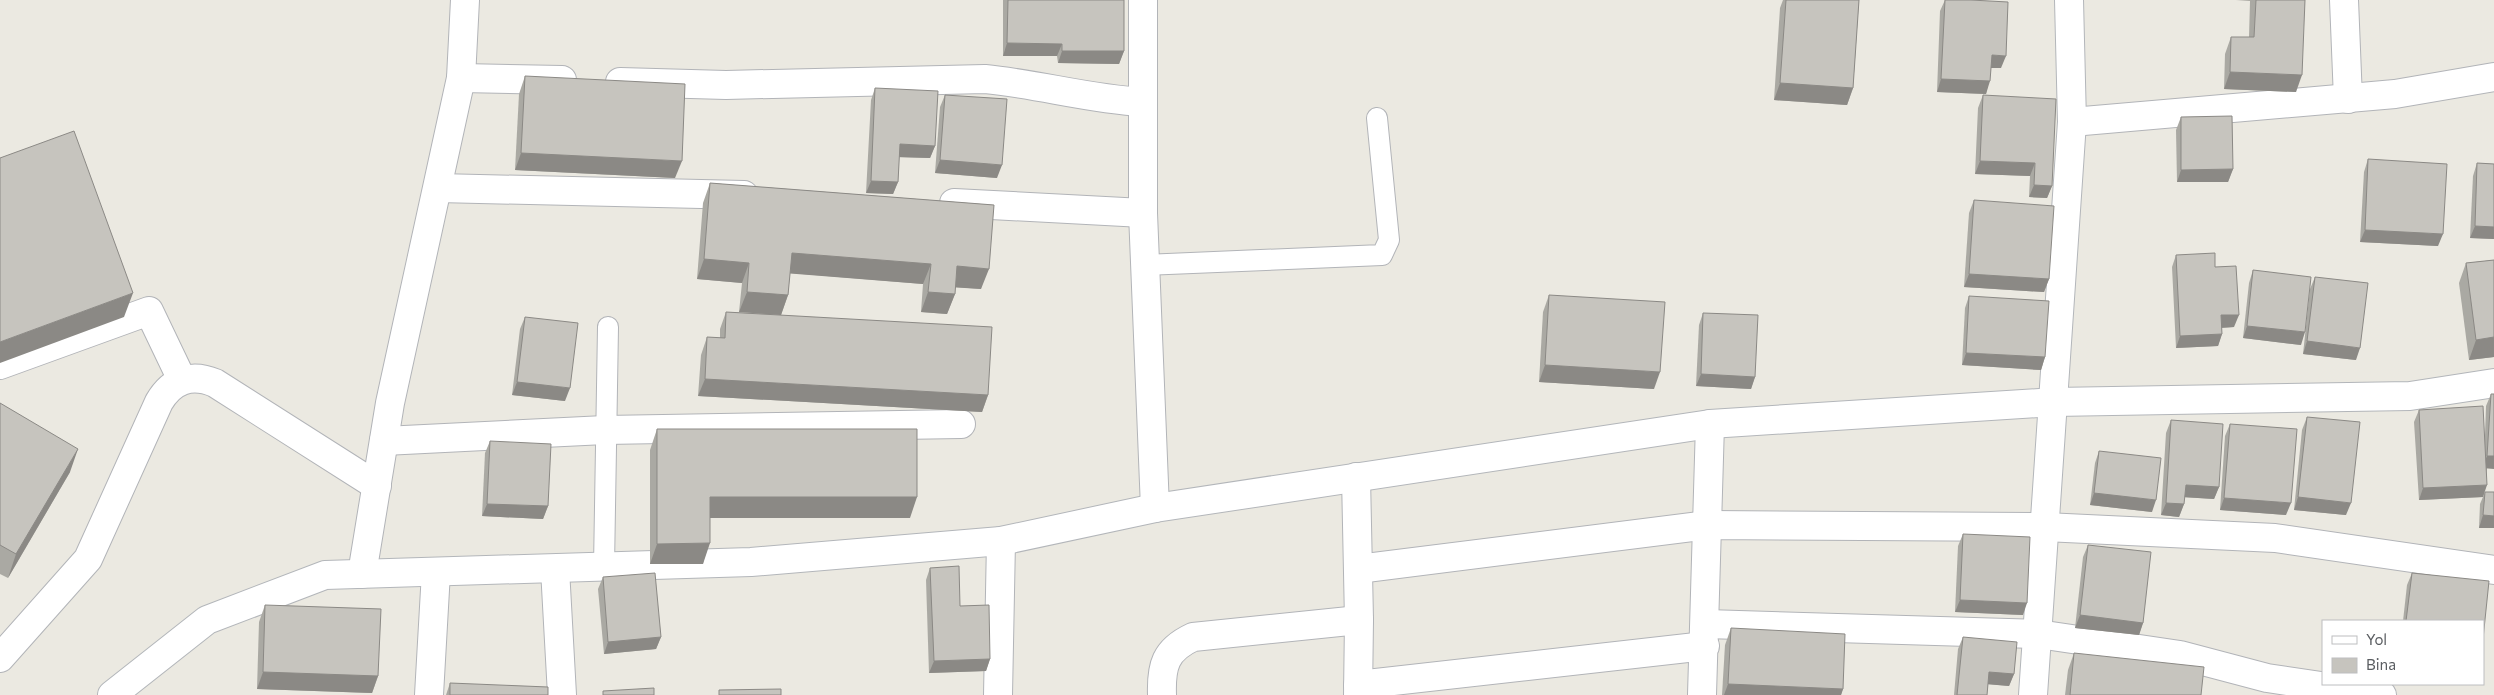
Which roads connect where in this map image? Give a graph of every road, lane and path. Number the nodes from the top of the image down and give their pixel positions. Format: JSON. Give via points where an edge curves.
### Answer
{"nodes":[{"id":1,"x":465,"y":0,"type":"edge"},
{"id":2,"x":1144,"y":0,"type":"edge"},
{"id":3,"x":2069,"y":0,"type":"edge"},
{"id":4,"x":2344,"y":0,"type":"edge"},
{"id":5,"x":2494,"y":77,"type":"edge"},
{"id":6,"x":461,"y":78,"type":"junction"},
{"id":7,"x":2348,"y":98,"type":"junction"},
{"id":8,"x":1143,"y":102,"type":"junction"},
{"id":9,"x":1377,"y":118,"type":"dead end"},
{"id":10,"x":2072,"y":122,"type":"junction"},
{"id":11,"x":438,"y":188,"type":"junction"},
{"id":12,"x":764,"y":196,"type":"edge"},
{"id":13,"x":930,"y":202,"type":"edge"},
{"id":14,"x":1143,"y":213,"type":"junction"},
{"id":15,"x":1144,"y":265,"type":"junction"},
{"id":16,"x":608,"y":327,"type":"dead end"},
{"id":17,"x":0,"y":365,"type":"edge"},
{"id":18,"x":182,"y":380,"type":"junction"},
{"id":19,"x":2494,"y":383,"type":"edge"},
{"id":20,"x":2054,"y":402,"type":"junction"},
{"id":21,"x":961,"y":424,"type":"dead end"},
{"id":22,"x":1710,"y":424,"type":"junction"},
{"id":23,"x":605,"y":430,"type":"junction"},
{"id":24,"x":384,"y":441,"type":"junction"},
{"id":25,"x":1356,"y":477,"type":"junction"},
{"id":26,"x":377,"y":486,"type":"junction"},
{"id":27,"x":1155,"y":508,"type":"junction"},
{"id":28,"x":1708,"y":525,"type":"junction"},
{"id":29,"x":2045,"y":527,"type":"junction"},
{"id":30,"x":1001,"y":541,"type":"junction"},
{"id":31,"x":604,"y":567,"type":"junction"},
{"id":32,"x":555,"y":568,"type":"junction"},
{"id":33,"x":1358,"y":569,"type":"junction"},
{"id":34,"x":2494,"y":570,"type":"edge"},
{"id":35,"x":436,"y":572,"type":"junction"},
{"id":36,"x":362,"y":574,"type":"junction"},
{"id":37,"x":1359,"y":620,"type":"junction"},
{"id":38,"x":2038,"y":634,"type":"junction"},
{"id":39,"x":1705,"y":635,"type":"junction"},
{"id":40,"x":0,"y":658,"type":"edge"},
{"id":41,"x":2266,"y":686,"type":"edge"},
{"id":42,"x":1358,"y":690,"type":"edge"},
{"id":43,"x":112,"y":695,"type":"edge"},
{"id":44,"x":429,"y":695,"type":"edge"},
{"id":45,"x":562,"y":695,"type":"edge"},
{"id":46,"x":998,"y":695,"type":"edge"},
{"id":47,"x":1162,"y":695,"type":"edge"},
{"id":48,"x":1702,"y":695,"type":"edge"},
{"id":49,"x":2033,"y":695,"type":"edge"},
{"id":50,"x":2382,"y":695,"type":"edge"}],
"edges":[{"from":1,"to":6,"type":"street"},
{"from":2,"to":8,"type":"street"},
{"from":3,"to":10,"type":"street"},
{"from":4,"to":7,"type":"street"},
{"from":5,"to":7,"type":"street","via":[[2395,94]]},
{"from":6,"to":8,"type":"street","via":[[726,84],[985,80]]},
{"from":6,"to":11,"type":"street"},
{"from":7,"to":10,"type":"street"},
{"from":8,"to":14,"type":"street"},
{"from":9,"to":15,"type":"lane","via":[[1390,240],[1382,255]]},
{"from":10,"to":20,"type":"street"},
{"from":11,"to":12,"type":"street"},
{"from":11,"to":24,"type":"street"},
{"from":13,"to":14,"type":"street"},
{"from":14,"to":15,"type":"street"},
{"from":15,"to":27,"type":"street"},
{"from":16,"to":23,"type":"lane"},
{"from":17,"to":18,"type":"street","via":[[149,311]]},
{"from":18,"to":26,"type":"street","via":[[193,378],[215,382]]},
{"from":18,"to":40,"type":"street","via":[[164,393],[159,402],[88,559]]},
{"from":19,"to":20,"type":"street","via":[[2410,396]]},
{"from":20,"to":22,"type":"street"},
{"from":20,"to":29,"type":"street"},
{"from":21,"to":23,"type":"street"},
{"from":22,"to":25,"type":"street"},
{"from":22,"to":28,"type":"street"},
{"from":23,"to":24,"type":"street"},
{"from":23,"to":31,"type":"lane"},
{"from":24,"to":26,"type":"street"},
{"from":25,"to":27,"type":"street"},
{"from":25,"to":33,"type":"street"},
{"from":26,"to":36,"type":"street"},
{"from":27,"to":30,"type":"street"},
{"from":28,"to":29,"type":"street"},
{"from":28,"to":33,"type":"street"},
{"from":28,"to":39,"type":"street"},
{"from":29,"to":34,"type":"street","via":[[2275,538]]},
{"from":29,"to":38,"type":"street"},
{"from":30,"to":31,"type":"street","via":[[751,562]]},
{"from":30,"to":46,"type":"street"},
{"from":31,"to":32,"type":"street"},
{"from":32,"to":35,"type":"street"},
{"from":32,"to":45,"type":"street"},
{"from":33,"to":37,"type":"street"},
{"from":35,"to":36,"type":"street"},
{"from":35,"to":44,"type":"street"},
{"from":36,"to":43,"type":"street","via":[[325,575],[207,620]]},
{"from":37,"to":42,"type":"street"},
{"from":37,"to":47,"type":"street","via":[[1193,637],[1174,649],[1166,660],[1161,674]]},
{"from":38,"to":39,"type":"street"},
{"from":38,"to":41,"type":"street","via":[[2180,655]]},
{"from":38,"to":49,"type":"street"},
{"from":39,"to":42,"type":"street"},
{"from":39,"to":48,"type":"street"},
{"from":41,"to":50,"type":"street"}]}
